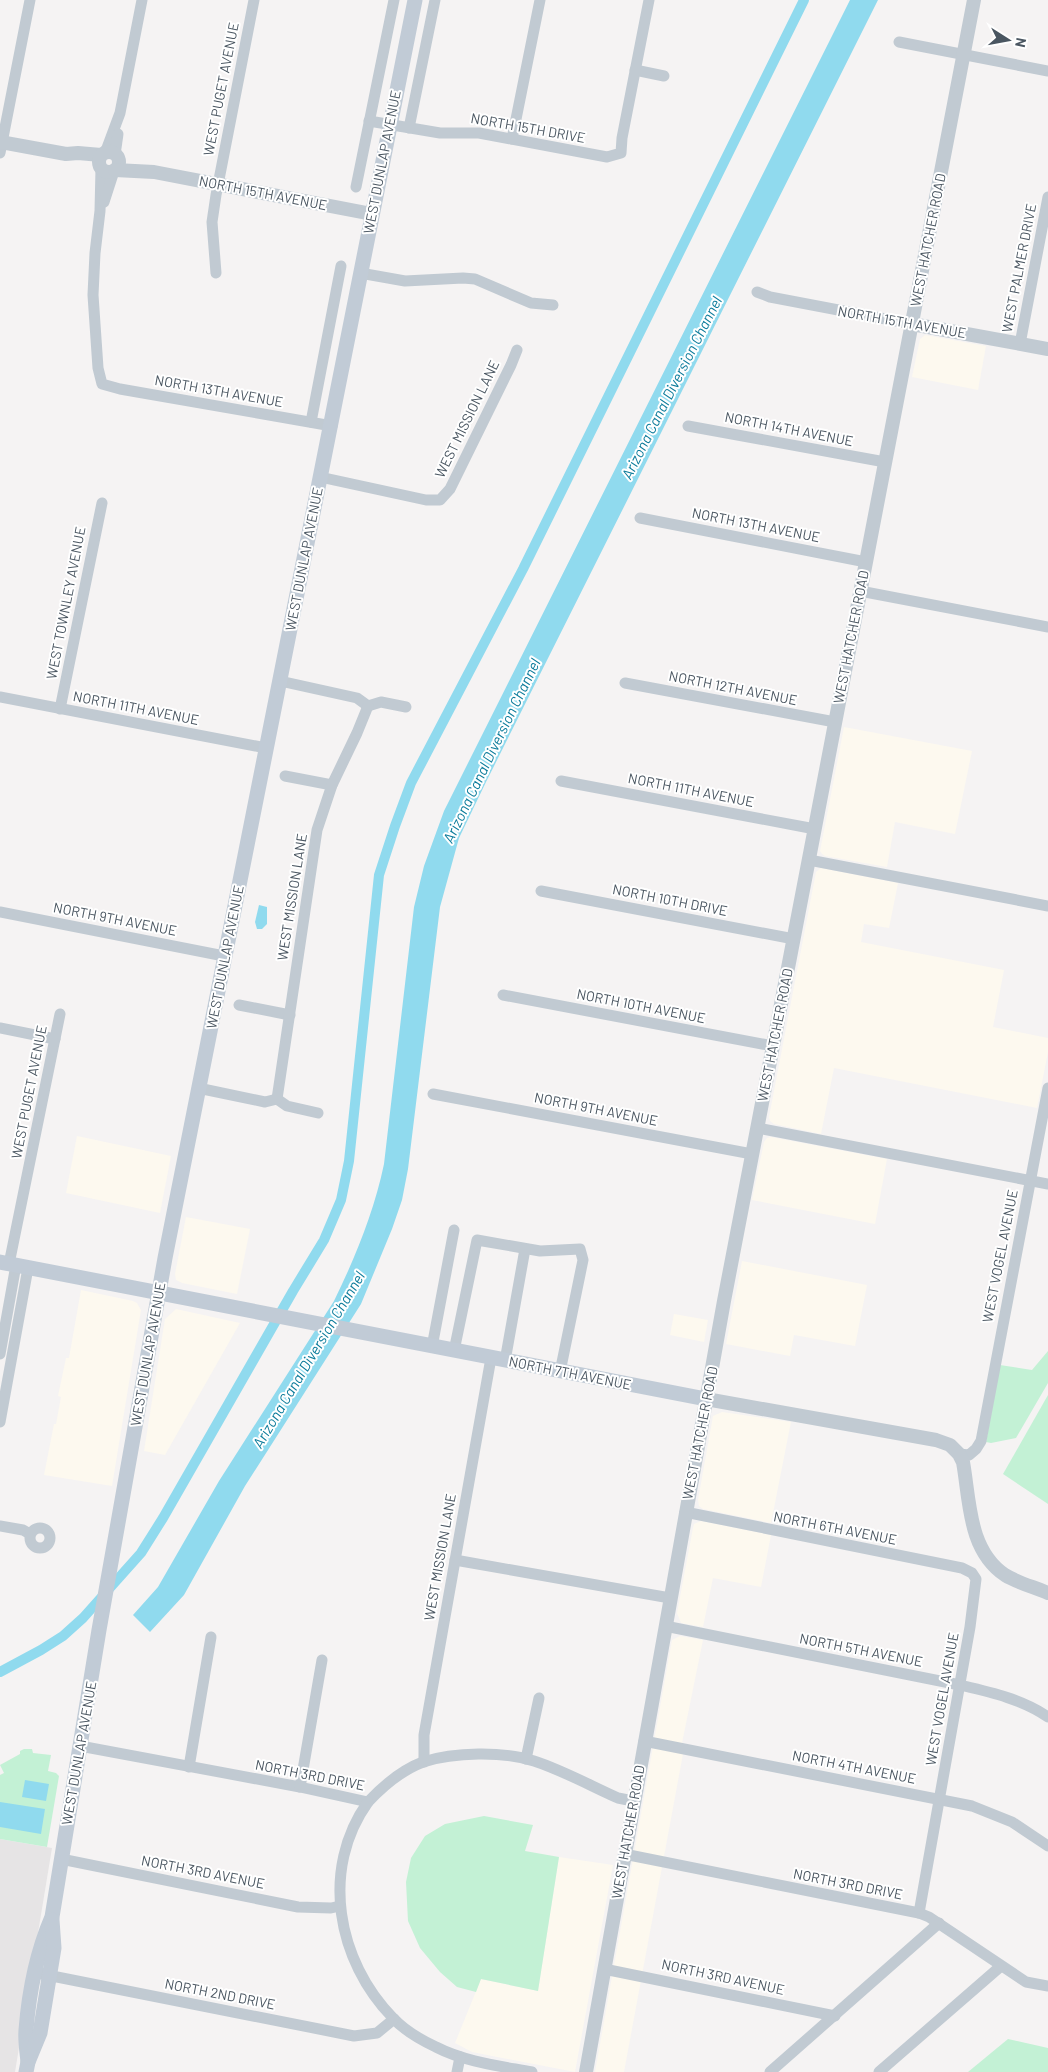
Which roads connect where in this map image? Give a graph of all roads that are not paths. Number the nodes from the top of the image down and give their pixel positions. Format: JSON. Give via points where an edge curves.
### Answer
{"nodes":[{"id":1,"x":30,"y":0,"type":"edge"},
{"id":2,"x":142,"y":0,"type":"edge"},
{"id":3,"x":254,"y":0,"type":"edge"},
{"id":4,"x":394,"y":0,"type":"edge"},
{"id":5,"x":415,"y":0,"type":"edge"},
{"id":6,"x":435,"y":0,"type":"edge"},
{"id":7,"x":540,"y":0,"type":"edge"},
{"id":8,"x":649,"y":0,"type":"edge"},
{"id":9,"x":974,"y":0,"type":"edge"},
{"id":10,"x":900,"y":42,"type":"dead end"},
{"id":11,"x":963,"y":54,"type":"junction"},
{"id":12,"x":635,"y":70,"type":"junction"},
{"id":13,"x":1048,"y":71,"type":"edge"},
{"id":14,"x":664,"y":76,"type":"dead end"},
{"id":15,"x":370,"y":121,"type":"junction"},
{"id":16,"x":390,"y":125,"type":"junction"},
{"id":17,"x":409,"y":128,"type":"junction"},
{"id":18,"x":512,"y":139,"type":"junction"},
{"id":19,"x":1,"y":146,"type":"edge"},
{"id":20,"x":108,"y":162,"type":"junction"},
{"id":21,"x":217,"y":184,"type":"junction"},
{"id":22,"x":356,"y":187,"type":"dead end"},
{"id":23,"x":1048,"y":197,"type":"edge"},
{"id":24,"x":372,"y":214,"type":"junction"},
{"id":25,"x":341,"y":266,"type":"dead end"},
{"id":26,"x":216,"y":273,"type":"dead end"},
{"id":27,"x":360,"y":273,"type":"junction"},
{"id":28,"x":757,"y":292,"type":"dead end"},
{"id":29,"x":553,"y":305,"type":"dead end"},
{"id":30,"x":912,"y":324,"type":"junction"},
{"id":31,"x":1020,"y":344,"type":"junction"},
{"id":32,"x":1048,"y":349,"type":"edge"},
{"id":33,"x":516,"y":350,"type":"dead end"},
{"id":34,"x":311,"y":422,"type":"junction"},
{"id":35,"x":332,"y":426,"type":"junction"},
{"id":36,"x":688,"y":426,"type":"dead end"},
{"id":37,"x":885,"y":462,"type":"junction"},
{"id":38,"x":320,"y":477,"type":"junction"},
{"id":39,"x":102,"y":503,"type":"dead end"},
{"id":40,"x":640,"y":518,"type":"dead end"},
{"id":41,"x":866,"y":562,"type":"junction"},
{"id":42,"x":860,"y":591,"type":"junction"},
{"id":43,"x":1048,"y":627,"type":"edge"},
{"id":44,"x":280,"y":682,"type":"junction"},
{"id":45,"x":625,"y":683,"type":"dead end"},
{"id":46,"x":0,"y":698,"type":"edge"},
{"id":47,"x":368,"y":706,"type":"junction"},
{"id":48,"x":406,"y":707,"type":"dead end"},
{"id":49,"x":60,"y":710,"type":"junction"},
{"id":50,"x":835,"y":722,"type":"junction"},
{"id":51,"x":266,"y":748,"type":"junction"},
{"id":52,"x":286,"y":776,"type":"dead end"},
{"id":53,"x":561,"y":781,"type":"dead end"},
{"id":54,"x":332,"y":785,"type":"junction"},
{"id":55,"x":815,"y":829,"type":"junction"},
{"id":56,"x":809,"y":860,"type":"junction"},
{"id":57,"x":541,"y":891,"type":"dead end"},
{"id":58,"x":1048,"y":906,"type":"edge"},
{"id":59,"x":0,"y":912,"type":"edge"},
{"id":60,"x":794,"y":939,"type":"junction"},
{"id":61,"x":224,"y":956,"type":"junction"},
{"id":62,"x":503,"y":995,"type":"dead end"},
{"id":63,"x":240,"y":1005,"type":"dead end"},
{"id":64,"x":60,"y":1014,"type":"dead end"},
{"id":65,"x":290,"y":1015,"type":"junction"},
{"id":66,"x":0,"y":1028,"type":"edge"},
{"id":67,"x":55,"y":1039,"type":"junction"},
{"id":68,"x":773,"y":1046,"type":"junction"},
{"id":69,"x":198,"y":1088,"type":"junction"},
{"id":70,"x":1048,"y":1088,"type":"edge"},
{"id":71,"x":433,"y":1094,"type":"dead end"},
{"id":72,"x":277,"y":1099,"type":"junction"},
{"id":73,"x":318,"y":1113,"type":"dead end"},
{"id":74,"x":757,"y":1128,"type":"junction"},
{"id":75,"x":752,"y":1154,"type":"junction"},
{"id":76,"x":1030,"y":1181,"type":"junction"},
{"id":77,"x":1048,"y":1184,"type":"edge"},
{"id":78,"x":454,"y":1230,"type":"dead end"},
{"id":79,"x":525,"y":1249,"type":"junction"},
{"id":80,"x":13,"y":1265,"type":"edge"},
{"id":81,"x":159,"y":1292,"type":"junction"},
{"id":82,"x":432,"y":1347,"type":"junction"},
{"id":83,"x":454,"y":1351,"type":"junction"},
{"id":84,"x":0,"y":1354,"type":"edge"},
{"id":85,"x":498,"y":1360,"type":"junction"},
{"id":86,"x":560,"y":1372,"type":"junction"},
{"id":87,"x":706,"y":1399,"type":"junction"},
{"id":88,"x":0,"y":1422,"type":"edge"},
{"id":89,"x":959,"y":1454,"type":"junction"},
{"id":90,"x":685,"y":1512,"type":"junction"},
{"id":91,"x":0,"y":1526,"type":"edge"},
{"id":92,"x":30,"y":1534,"type":"dead end"},
{"id":93,"x":456,"y":1560,"type":"junction"},
{"id":94,"x":976,"y":1578,"type":"joint"},
{"id":95,"x":1048,"y":1593,"type":"edge"},
{"id":96,"x":670,"y":1598,"type":"junction"},
{"id":97,"x":665,"y":1626,"type":"junction"},
{"id":98,"x":212,"y":1637,"type":"dead end"},
{"id":99,"x":322,"y":1660,"type":"dead end"},
{"id":100,"x":960,"y":1685,"type":"junction"},
{"id":101,"x":539,"y":1698,"type":"dead end"},
{"id":102,"x":1048,"y":1717,"type":"edge"},
{"id":103,"x":644,"y":1741,"type":"junction"},
{"id":104,"x":80,"y":1746,"type":"junction"},
{"id":105,"x":526,"y":1759,"type":"junction"},
{"id":106,"x":424,"y":1762,"type":"junction"},
{"id":107,"x":189,"y":1767,"type":"junction"},
{"id":108,"x":300,"y":1788,"type":"junction"},
{"id":109,"x":939,"y":1799,"type":"junction"},
{"id":110,"x":634,"y":1801,"type":"junction"},
{"id":111,"x":368,"y":1802,"type":"junction"},
{"id":112,"x":1048,"y":1846,"type":"edge"},
{"id":113,"x":624,"y":1854,"type":"junction"},
{"id":114,"x":61,"y":1859,"type":"junction"},
{"id":115,"x":340,"y":1906,"type":"junction"},
{"id":116,"x":919,"y":1913,"type":"junction"},
{"id":117,"x":939,"y":1923,"type":"junction"},
{"id":118,"x":1001,"y":1966,"type":"junction"},
{"id":119,"x":604,"y":1969,"type":"junction"},
{"id":120,"x":43,"y":1974,"type":"junction"},
{"id":121,"x":1048,"y":1986,"type":"edge"},
{"id":122,"x":836,"y":2016,"type":"junction"},
{"id":123,"x":394,"y":2019,"type":"junction"},
{"id":124,"x":460,"y":2057,"type":"junction"},
{"id":125,"x":27,"y":2067,"type":"edge"},
{"id":126,"x":457,"y":2072,"type":"edge"},
{"id":127,"x":532,"y":2072,"type":"edge"},
{"id":128,"x":586,"y":2072,"type":"edge"},
{"id":129,"x":770,"y":2072,"type":"edge"},
{"id":130,"x":880,"y":2072,"type":"edge"}],
"edges":[{"from":1,"to":19,"type":"street"},
{"from":2,"to":20,"type":"street","via":[[120,113],[107,148]]},
{"from":3,"to":21,"type":"street","name":"WEST PUGET AVENUE"},
{"from":4,"to":15,"type":"street","name":"WEST DUNLAP AVENUE"},
{"from":5,"to":16,"type":"main road","name":"WEST DUNLAP AVENUE"},
{"from":6,"to":17,"type":"street","name":"WEST DUNLAP AVENUE"},
{"from":7,"to":18,"type":"street"},
{"from":8,"to":12,"type":"street"},
{"from":9,"to":11,"type":"street","name":"WEST HATCHER ROAD"},
{"from":10,"to":11,"type":"street"},
{"from":11,"to":13,"type":"street"},
{"from":11,"to":30,"type":"street","name":"WEST HATCHER ROAD"},
{"from":12,"to":14,"type":"street"},
{"from":12,"to":18,"type":"street","name":"NORTH 15TH DRIVE","via":[[621,153],[607,157]]},
{"from":15,"to":16,"type":"street","name":"NORTH 15TH DRIVE"},
{"from":15,"to":22,"type":"street","name":"WEST DUNLAP AVENUE"},
{"from":16,"to":17,"type":"street","name":"NORTH 15TH DRIVE"},
{"from":16,"to":24,"type":"main road","name":"WEST DUNLAP AVENUE"},
{"from":17,"to":18,"type":"street","name":"NORTH 15TH DRIVE","via":[[440,133],[470,132]]},
{"from":19,"to":20,"type":"street","name":"NORTH 15TH AVENUE","via":[[78,153]]},
{"from":20,"to":21,"type":"street","name":"NORTH 15TH AVENUE"},
{"from":20,"to":34,"type":"street","name":"NORTH 13TH AVENUE","via":[[95,253],[94,295],[98,368],[102,384]]},
{"from":21,"to":24,"type":"street","name":"NORTH 15TH AVENUE"},
{"from":21,"to":26,"type":"street","name":"WEST PUGET AVENUE","via":[[212,222]]},
{"from":23,"to":31,"type":"street","name":"WEST PALMER DRIVE"},
{"from":24,"to":27,"type":"main road","name":"WEST DUNLAP AVENUE"},
{"from":25,"to":34,"type":"street"},
{"from":27,"to":29,"type":"street","via":[[405,281],[476,279],[531,303]]},
{"from":27,"to":35,"type":"main road","name":"WEST DUNLAP AVENUE"},
{"from":28,"to":30,"type":"street","name":"NORTH 15TH AVENUE"},
{"from":30,"to":31,"type":"street","name":"NORTH 15TH AVENUE"},
{"from":30,"to":37,"type":"street","name":"WEST HATCHER ROAD"},
{"from":31,"to":32,"type":"street","name":"NORTH 15TH AVENUE"},
{"from":33,"to":38,"type":"street","name":"WEST MISSION LANE","via":[[450,489],[440,500],[426,500]]},
{"from":34,"to":35,"type":"street","name":"NORTH 13TH AVENUE"},
{"from":35,"to":38,"type":"main road","name":"WEST DUNLAP AVENUE"},
{"from":36,"to":37,"type":"street","name":"NORTH 14TH AVENUE"},
{"from":37,"to":41,"type":"street","name":"WEST HATCHER ROAD"},
{"from":38,"to":44,"type":"main road","name":"WEST DUNLAP AVENUE"},
{"from":39,"to":49,"type":"street","name":"WEST TOWNLEY AVENUE"},
{"from":40,"to":41,"type":"street","name":"NORTH 13TH AVENUE"},
{"from":41,"to":42,"type":"street","name":"WEST HATCHER ROAD"},
{"from":42,"to":43,"type":"street"},
{"from":42,"to":50,"type":"street","name":"WEST HATCHER ROAD"},
{"from":44,"to":47,"type":"street","via":[[357,698]]},
{"from":44,"to":51,"type":"main road","name":"WEST DUNLAP AVENUE"},
{"from":45,"to":50,"type":"street","name":"NORTH 12TH AVENUE"},
{"from":46,"to":49,"type":"street","name":"NORTH 11TH AVENUE"},
{"from":47,"to":48,"type":"street","via":[[381,702]]},
{"from":47,"to":54,"type":"street","name":"WEST MISSION LANE"},
{"from":49,"to":51,"type":"street","name":"NORTH 11TH AVENUE"},
{"from":50,"to":55,"type":"street","name":"WEST HATCHER ROAD"},
{"from":51,"to":61,"type":"main road","name":"WEST DUNLAP AVENUE"},
{"from":52,"to":54,"type":"street"},
{"from":53,"to":55,"type":"street","name":"NORTH 11TH AVENUE"},
{"from":54,"to":65,"type":"street","name":"WEST MISSION LANE","via":[[314,847]]},
{"from":55,"to":56,"type":"street","name":"WEST HATCHER ROAD"},
{"from":56,"to":58,"type":"street"},
{"from":56,"to":60,"type":"street","name":"WEST HATCHER ROAD"},
{"from":57,"to":60,"type":"street","name":"NORTH 10TH DRIVE"},
{"from":59,"to":61,"type":"street","name":"NORTH 9TH AVENUE"},
{"from":60,"to":68,"type":"street","name":"WEST HATCHER ROAD"},
{"from":61,"to":69,"type":"main road","name":"WEST DUNLAP AVENUE"},
{"from":62,"to":68,"type":"street","name":"NORTH 10TH AVENUE"},
{"from":63,"to":65,"type":"street"},
{"from":64,"to":67,"type":"street","name":"WEST PUGET AVENUE"},
{"from":65,"to":72,"type":"street","name":"WEST MISSION LANE"},
{"from":66,"to":67,"type":"street"},
{"from":67,"to":80,"type":"street","name":"WEST PUGET AVENUE"},
{"from":68,"to":74,"type":"street","name":"WEST HATCHER ROAD"},
{"from":69,"to":72,"type":"street","via":[[265,1102]]},
{"from":69,"to":81,"type":"main road","name":"WEST DUNLAP AVENUE"},
{"from":70,"to":76,"type":"street","name":"WEST VOGEL AVENUE"},
{"from":71,"to":75,"type":"street","name":"NORTH 9TH AVENUE"},
{"from":72,"to":73,"type":"street","via":[[287,1106]]},
{"from":74,"to":75,"type":"street","name":"WEST HATCHER ROAD"},
{"from":74,"to":76,"type":"street"},
{"from":75,"to":87,"type":"street","name":"WEST HATCHER ROAD"},
{"from":76,"to":77,"type":"street"},
{"from":76,"to":89,"type":"street","name":"WEST VOGEL AVENUE","via":[[983,1430]]},
{"from":78,"to":82,"type":"street"},
{"from":79,"to":83,"type":"street","via":[[477,1240]]},
{"from":79,"to":85,"type":"street","name":"WEST MISSION LANE"},
{"from":79,"to":86,"type":"street","via":[[580,1249],[583,1260]]},
{"from":80,"to":81,"type":"main road","name":"NORTH 7TH AVENUE"},
{"from":80,"to":84,"type":"street","name":"WEST PUGET AVENUE"},
{"from":80,"to":88,"type":"street","name":"WEST PUGET AVENUE"},
{"from":81,"to":82,"type":"main road","name":"NORTH 7TH AVENUE"},
{"from":81,"to":104,"type":"main road","name":"WEST DUNLAP AVENUE"},
{"from":82,"to":83,"type":"main road","name":"NORTH 7TH AVENUE"},
{"from":83,"to":85,"type":"main road","name":"NORTH 7TH AVENUE"},
{"from":85,"to":86,"type":"main road","name":"NORTH 7TH AVENUE"},
{"from":85,"to":93,"type":"street","name":"WEST MISSION LANE"},
{"from":86,"to":87,"type":"main road","name":"NORTH 7TH AVENUE"},
{"from":87,"to":89,"type":"street","name":"NORTH 7TH AVENUE","via":[[936,1440],[950,1445]]},
{"from":87,"to":90,"type":"street","name":"WEST HATCHER ROAD"},
{"from":89,"to":95,"type":"street","via":[[973,1526],[988,1559],[1015,1580]]},
{"from":90,"to":94,"type":"street","name":"NORTH 6TH AVENUE","via":[[962,1568]]},
{"from":90,"to":96,"type":"street","name":"WEST HATCHER ROAD"},
{"from":91,"to":92,"type":"street"},
{"from":93,"to":96,"type":"street"},
{"from":93,"to":106,"type":"street","name":"WEST MISSION LANE","via":[[424,1735]]},
{"from":94,"to":100,"type":"street","name":"WEST VOGEL AVENUE"},
{"from":96,"to":97,"type":"street","name":"WEST HATCHER ROAD"},
{"from":97,"to":100,"type":"street","name":"NORTH 5TH AVENUE"},
{"from":97,"to":103,"type":"street","name":"WEST HATCHER ROAD"},
{"from":98,"to":107,"type":"street"},
{"from":99,"to":108,"type":"street"},
{"from":100,"to":102,"type":"street","name":"NORTH 5TH AVENUE","via":[[1021,1702]]},
{"from":100,"to":109,"type":"street","name":"WEST VOGEL AVENUE"},
{"from":101,"to":105,"type":"street"},
{"from":103,"to":109,"type":"street","name":"NORTH 4TH AVENUE"},
{"from":103,"to":110,"type":"street","name":"WEST HATCHER ROAD"},
{"from":104,"to":107,"type":"street","name":"NORTH 3RD DRIVE"},
{"from":104,"to":114,"type":"main road","name":"WEST DUNLAP AVENUE"},
{"from":105,"to":106,"type":"street","name":"NORTH 3RD DRIVE","via":[[471,1755]]},
{"from":105,"to":110,"type":"street","name":"NORTH 3RD DRIVE","via":[[618,1798]]},
{"from":106,"to":111,"type":"street","name":"NORTH 3RD DRIVE","via":[[395,1778]]},
{"from":107,"to":108,"type":"street","name":"NORTH 3RD DRIVE"},
{"from":108,"to":111,"type":"street","name":"NORTH 3RD DRIVE"},
{"from":109,"to":112,"type":"street","name":"NORTH 4TH AVENUE","via":[[994,1813]]},
{"from":109,"to":116,"type":"street","name":"WEST VOGEL AVENUE"},
{"from":110,"to":113,"type":"street","name":"WEST HATCHER ROAD"},
{"from":111,"to":115,"type":"street","via":[[345,1848],[340,1871]]},
{"from":113,"to":116,"type":"street","name":"NORTH 3RD DRIVE"},
{"from":113,"to":119,"type":"street","name":"WEST HATCHER ROAD"},
{"from":114,"to":115,"type":"street","name":"NORTH 3RD AVENUE","via":[[298,1907]]},
{"from":114,"to":120,"type":"main road","name":"WEST DUNLAP AVENUE","via":[[52,1916],[54,1948]]},
{"from":115,"to":123,"type":"street","via":[[348,1943],[359,1970],[374,1996]]},
{"from":116,"to":117,"type":"street","name":"NORTH 3RD DRIVE"},
{"from":117,"to":118,"type":"street","name":"NORTH 3RD DRIVE"},
{"from":117,"to":122,"type":"street"},
{"from":118,"to":121,"type":"street","name":"NORTH 3RD DRIVE","via":[[1026,1982]]},
{"from":118,"to":130,"type":"street"},
{"from":119,"to":122,"type":"street","name":"NORTH 3RD AVENUE"},
{"from":119,"to":128,"type":"street","name":"WEST HATCHER ROAD"},
{"from":120,"to":123,"type":"street","name":"NORTH 2ND DRIVE","via":[[354,2036],[377,2032]]},
{"from":120,"to":125,"type":"main road","name":"WEST DUNLAP AVENUE","via":[[40,2033]]},
{"from":122,"to":129,"type":"street"},
{"from":123,"to":124,"type":"street","via":[[416,2036]]},
{"from":124,"to":126,"type":"street"},
{"from":124,"to":127,"type":"street"}]}
